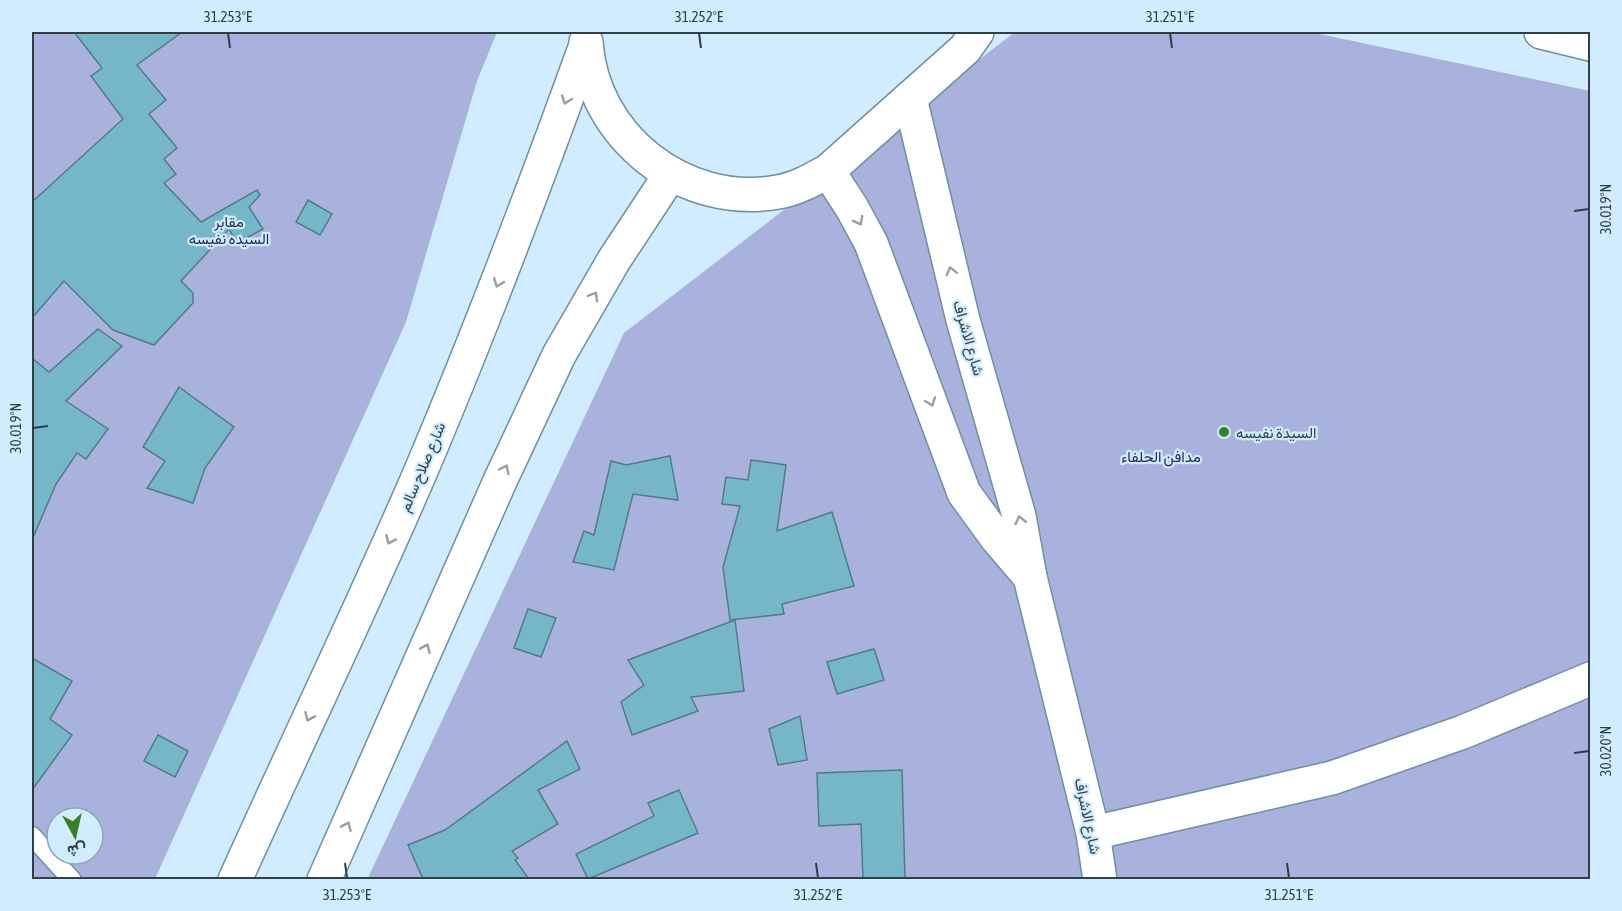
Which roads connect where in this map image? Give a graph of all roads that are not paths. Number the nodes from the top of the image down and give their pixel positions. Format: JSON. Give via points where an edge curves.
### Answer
{"nodes":[{"id":1,"x":977,"y":32,"type":"edge"},
{"id":2,"x":1541,"y":32,"type":"edge"},
{"id":3,"x":586,"y":38,"type":"edge"},
{"id":4,"x":1590,"y":44,"type":"edge"},
{"id":5,"x":910,"y":98,"type":"junction"},
{"id":6,"x":828,"y":171,"type":"junction"},
{"id":7,"x":670,"y":175,"type":"junction"},
{"id":8,"x":1030,"y":577,"type":"junction"},
{"id":9,"x":1590,"y":679,"type":"edge"},
{"id":10,"x":1093,"y":833,"type":"junction"},
{"id":11,"x":32,"y":836,"type":"edge"},
{"id":12,"x":72,"y":879,"type":"edge"},
{"id":13,"x":235,"y":879,"type":"edge"},
{"id":14,"x":324,"y":879,"type":"edge"},
{"id":15,"x":1100,"y":879,"type":"edge"}],
"edges":[{"from":1,"to":5,"type":"main road","via":[[965,49]]},
{"from":2,"to":4,"type":"main road"},
{"from":3,"to":7,"type":"main road","via":[[596,88],[611,119],[627,141]]},
{"from":3,"to":13,"type":"main road","name":"شارع صلاح سالم","one_way":true,"via":[[534,190],[419,476]]},
{"from":5,"to":6,"type":"main road"},
{"from":8,"to":5,"type":"main road","name":"شارع الاشراف","one_way":true,"via":[[1017,506],[963,320]]},
{"from":6,"to":7,"type":"main road","via":[[779,192],[749,195],[721,193]]},
{"from":6,"to":8,"type":"main road","name":"شارع الاشراف","one_way":true,"via":[[871,243],[964,493]]},
{"from":14,"to":7,"type":"main road","one_way":true,"via":[[559,355],[614,260]]},
{"from":8,"to":10,"type":"main road","name":"شارع الاشراف"},
{"from":9,"to":10,"type":"main road","via":[[1463,732],[1332,778]]},
{"from":10,"to":15,"type":"main road","name":"شارع الاشراف"},
{"from":11,"to":12,"type":"lane"}]}
